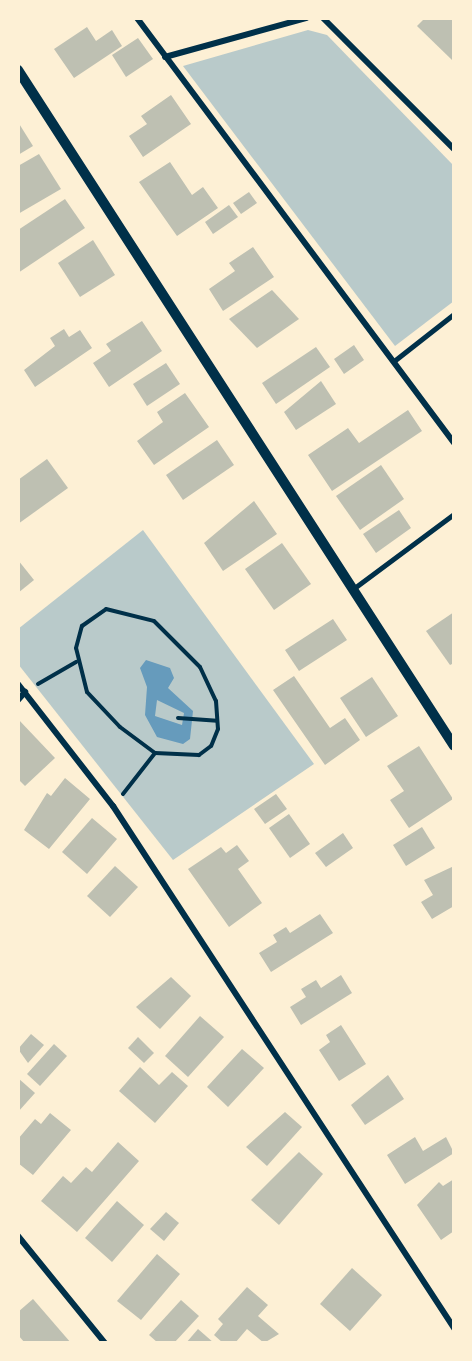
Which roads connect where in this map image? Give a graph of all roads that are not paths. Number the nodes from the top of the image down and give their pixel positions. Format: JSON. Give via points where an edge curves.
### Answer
{"nodes":[{"id":1,"x":137,"y":18,"type":"edge"},
{"id":2,"x":307,"y":18,"type":"edge"},
{"id":3,"x":323,"y":18,"type":"edge"},
{"id":4,"x":165,"y":57,"type":"junction"},
{"id":5,"x":18,"y":70,"type":"edge"},
{"id":6,"x":454,"y":149,"type":"edge"},
{"id":7,"x":454,"y":314,"type":"edge"},
{"id":8,"x":394,"y":362,"type":"junction"},
{"id":9,"x":454,"y":443,"type":"edge"},
{"id":10,"x":454,"y":514,"type":"edge"},
{"id":11,"x":352,"y":589,"type":"junction"},
{"id":12,"x":18,"y":684,"type":"edge"},
{"id":13,"x":25,"y":692,"type":"junction"},
{"id":14,"x":18,"y":700,"type":"edge"},
{"id":15,"x":454,"y":746,"type":"edge"},
{"id":16,"x":18,"y":1236,"type":"edge"},
{"id":17,"x":454,"y":1328,"type":"edge"},
{"id":18,"x":105,"y":1343,"type":"edge"}],
"edges":[{"from":1,"to":4,"type":"street"},
{"from":2,"to":4,"type":"street"},
{"from":3,"to":6,"type":"street"},
{"from":4,"to":8,"type":"street"},
{"from":5,"to":11,"type":"street"},
{"from":7,"to":8,"type":"lane"},
{"from":8,"to":9,"type":"street"},
{"from":10,"to":11,"type":"lane"},
{"from":11,"to":15,"type":"street"},
{"from":12,"to":13,"type":"street"},
{"from":13,"to":14,"type":"street"},
{"from":13,"to":17,"type":"street","via":[[113,806]]},
{"from":16,"to":18,"type":"street"}]}
